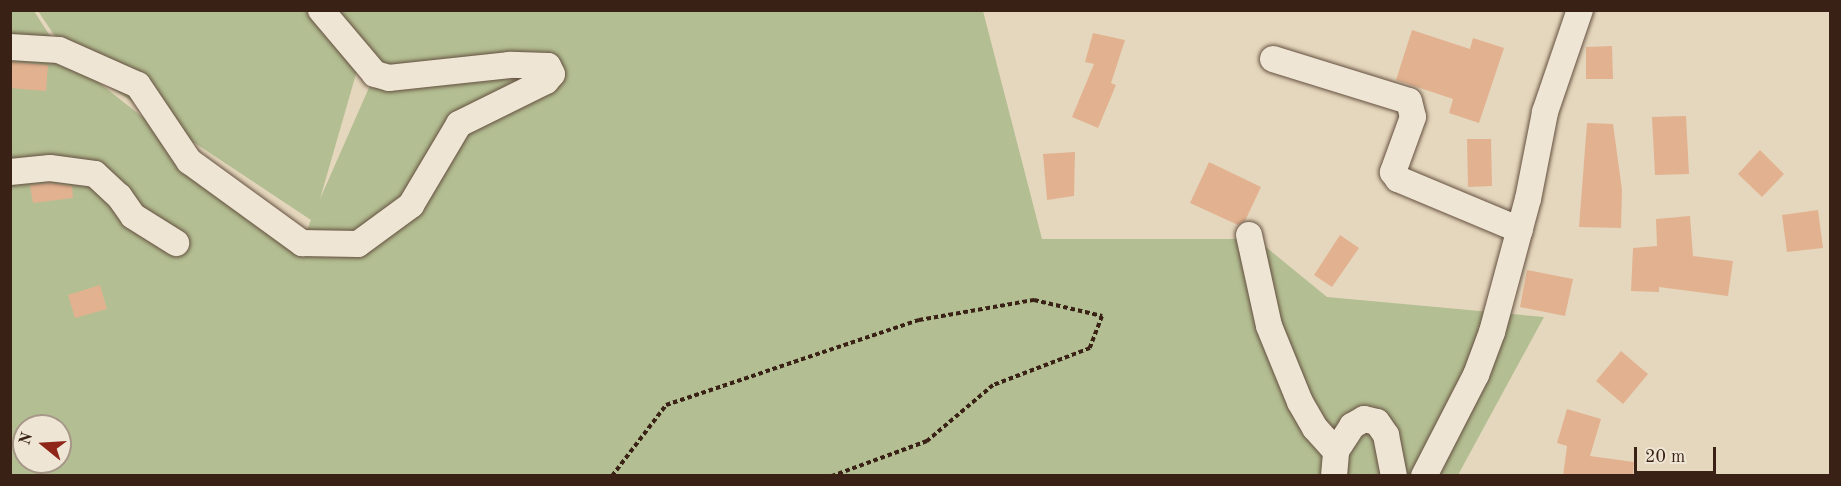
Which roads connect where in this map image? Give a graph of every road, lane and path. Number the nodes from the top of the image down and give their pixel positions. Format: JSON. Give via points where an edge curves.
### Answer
{"nodes":[{"id":1,"x":321,"y":10,"type":"edge"},
{"id":2,"x":1580,"y":10,"type":"edge"},
{"id":3,"x":10,"y":47,"type":"edge"},
{"id":4,"x":1273,"y":59,"type":"dead end"},
{"id":5,"x":10,"y":172,"type":"edge"},
{"id":6,"x":1520,"y":230,"type":"junction"},
{"id":7,"x":1249,"y":235,"type":"dead end"},
{"id":8,"x":176,"y":243,"type":"dead end"},
{"id":9,"x":1335,"y":463,"type":"edge"},
{"id":10,"x":612,"y":476,"type":"edge"},
{"id":11,"x":832,"y":476,"type":"edge"},
{"id":12,"x":1394,"y":476,"type":"edge"},
{"id":13,"x":1424,"y":476,"type":"edge"}],
"edges":[{"from":1,"to":3,"type":"street","via":[[375,74],[389,78],[510,64],[548,66],[552,74],[546,81],[459,124],[411,206],[358,244],[302,243],[189,161],[138,85],[59,50]]},
{"from":2,"to":6,"type":"street","via":[[1545,112]]},
{"from":4,"to":6,"type":"street","via":[[1409,101],[1413,117],[1393,172],[1398,179]]},
{"from":5,"to":8,"type":"street","via":[[50,168],[95,174],[119,195],[133,216]]},
{"from":6,"to":13,"type":"street","via":[[1476,375]]},
{"from":7,"to":9,"type":"street","via":[[1269,326],[1300,402]]},
{"from":9,"to":12,"type":"street","via":[[1352,426],[1364,419],[1377,422],[1386,435]]},
{"from":10,"to":11,"type":"path","via":[[666,405],[919,320],[1034,300],[1102,316],[1090,348],[993,385],[927,441]]}]}
